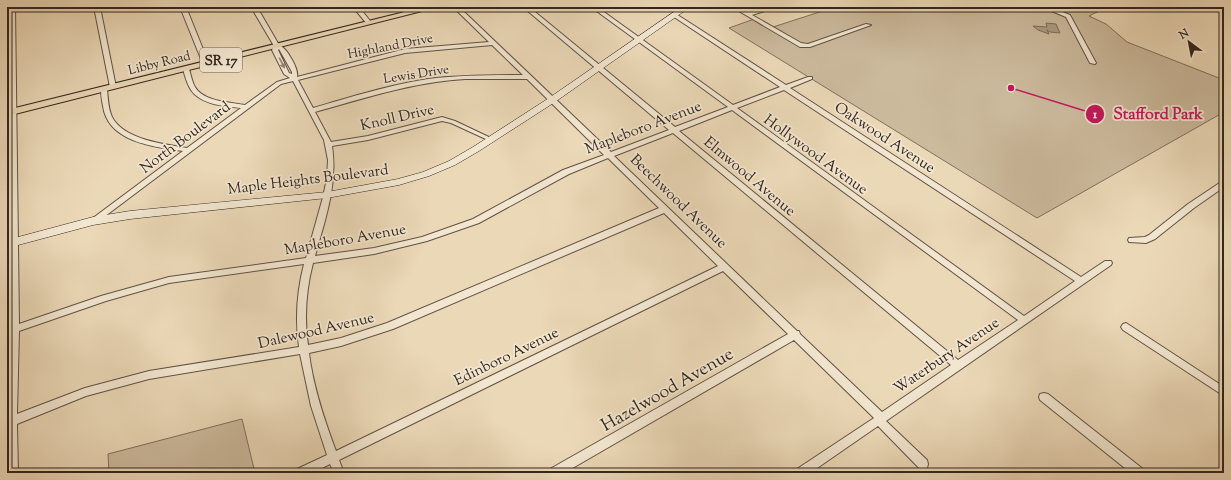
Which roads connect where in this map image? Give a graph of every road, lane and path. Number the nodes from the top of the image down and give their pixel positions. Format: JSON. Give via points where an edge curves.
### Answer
{"nodes":[{"id":1,"x":12,"y":7,"type":"edge"},
{"id":2,"x":97,"y":7,"type":"edge"},
{"id":3,"x":182,"y":7,"type":"edge"},
{"id":4,"x":254,"y":7,"type":"edge"},
{"id":5,"x":356,"y":7,"type":"edge"},
{"id":6,"x":434,"y":7,"type":"edge"},
{"id":7,"x":456,"y":7,"type":"edge"},
{"id":8,"x":526,"y":7,"type":"edge"},
{"id":9,"x":594,"y":7,"type":"edge"},
{"id":10,"x":686,"y":7,"type":"edge"},
{"id":11,"x":735,"y":7,"type":"edge"},
{"id":12,"x":775,"y":7,"type":"edge"},
{"id":13,"x":1046,"y":7,"type":"edge"},
{"id":14,"x":748,"y":14,"type":"junction"},
{"id":15,"x":674,"y":15,"type":"junction"},
{"id":16,"x":369,"y":23,"type":"junction"},
{"id":17,"x":868,"y":24,"type":"dead end"},
{"id":18,"x":639,"y":40,"type":"junction"},
{"id":19,"x":493,"y":43,"type":"junction"},
{"id":20,"x":277,"y":46,"type":"junction"},
{"id":21,"x":1093,"y":63,"type":"dead end"},
{"id":22,"x":206,"y":64,"type":"junction"},
{"id":23,"x":599,"y":68,"type":"junction"},
{"id":24,"x":186,"y":69,"type":"junction"},
{"id":25,"x":528,"y":77,"type":"junction"},
{"id":26,"x":294,"y":78,"type":"junction"},
{"id":27,"x":810,"y":78,"type":"dead end"},
{"id":28,"x":113,"y":87,"type":"junction"},
{"id":29,"x":785,"y":88,"type":"junction"},
{"id":30,"x":104,"y":89,"type":"junction"},
{"id":31,"x":552,"y":100,"type":"junction"},
{"id":32,"x":247,"y":107,"type":"junction"},
{"id":33,"x":731,"y":108,"type":"junction"},
{"id":34,"x":311,"y":111,"type":"junction"},
{"id":35,"x":9,"y":113,"type":"edge"},
{"id":36,"x":674,"y":130,"type":"junction"},
{"id":37,"x":490,"y":139,"type":"junction"},
{"id":38,"x":329,"y":144,"type":"junction"},
{"id":39,"x":189,"y":150,"type":"junction"},
{"id":40,"x":610,"y":155,"type":"junction"},
{"id":41,"x":1224,"y":184,"type":"edge"},
{"id":42,"x":327,"y":195,"type":"junction"},
{"id":43,"x":665,"y":209,"type":"junction"},
{"id":44,"x":93,"y":221,"type":"junction"},
{"id":45,"x":1132,"y":240,"type":"dead end"},
{"id":46,"x":10,"y":243,"type":"edge"},
{"id":47,"x":310,"y":260,"type":"junction"},
{"id":48,"x":1108,"y":263,"type":"dead end"},
{"id":49,"x":725,"y":266,"type":"junction"},
{"id":50,"x":1081,"y":281,"type":"junction"},
{"id":51,"x":1024,"y":320,"type":"junction"},
{"id":52,"x":1126,"y":327,"type":"dead end"},
{"id":53,"x":11,"y":331,"type":"edge"},
{"id":54,"x":796,"y":334,"type":"junction"},
{"id":55,"x":302,"y":350,"type":"junction"},
{"id":56,"x":958,"y":365,"type":"junction"},
{"id":57,"x":1224,"y":392,"type":"edge"},
{"id":58,"x":1044,"y":397,"type":"dead end"},
{"id":59,"x":880,"y":419,"type":"junction"},
{"id":60,"x":10,"y":422,"type":"edge"},
{"id":61,"x":333,"y":457,"type":"junction"},
{"id":62,"x":923,"y":464,"type":"dead end"},
{"id":63,"x":13,"y":473,"type":"edge"},
{"id":64,"x":301,"y":473,"type":"edge"},
{"id":65,"x":339,"y":473,"type":"edge"},
{"id":66,"x":554,"y":473,"type":"edge"},
{"id":67,"x":800,"y":473,"type":"edge"},
{"id":68,"x":1139,"y":473,"type":"edge"}],
"edges":[{"from":1,"to":35,"type":"street"},
{"from":2,"to":28,"type":"street"},
{"from":3,"to":22,"type":"street"},
{"from":4,"to":20,"type":"street"},
{"from":5,"to":16,"type":"street"},
{"from":6,"to":16,"type":"main road","name":"Libby Road","number":"SR 17"},
{"from":7,"to":19,"type":"street","name":"Beechwood Avenue"},
{"from":8,"to":23,"type":"street","name":"Elmwood Avenue"},
{"from":9,"to":18,"type":"street","name":"Hollywood Avenue"},
{"from":10,"to":15,"type":"street","name":"Maple Heights Boulevard"},
{"from":11,"to":14,"type":"street"},
{"from":12,"to":14,"type":"street"},
{"from":13,"to":21,"type":"street","via":[[1068,16]]},
{"from":14,"to":17,"type":"street","via":[[804,46]]},
{"from":15,"to":18,"type":"street","name":"Maple Heights Boulevard"},
{"from":15,"to":29,"type":"street","name":"Oakwood Avenue"},
{"from":16,"to":20,"type":"main road","name":"Libby Road","number":"SR 17"},
{"from":18,"to":23,"type":"street","name":"Maple Heights Boulevard"},
{"from":18,"to":33,"type":"street","name":"Hollywood Avenue"},
{"from":19,"to":25,"type":"street","name":"Beechwood Avenue"},
{"from":19,"to":26,"type":"street","name":"Highland Drive","via":[[406,51]]},
{"from":20,"to":22,"type":"main road","name":"Libby Road","number":"SR 17"},
{"from":20,"to":26,"type":"street","via":[[275,51],[287,74]]},
{"from":22,"to":24,"type":"main road","name":"Libby Road","number":"SR 17"},
{"from":23,"to":31,"type":"street","name":"Maple Heights Boulevard"},
{"from":23,"to":36,"type":"street","name":"Elmwood Avenue"},
{"from":24,"to":28,"type":"main road","name":"Libby Road","number":"SR 17"},
{"from":24,"to":32,"type":"street","via":[[191,84],[200,95]]},
{"from":25,"to":31,"type":"street","name":"Beechwood Avenue"},
{"from":25,"to":34,"type":"street","name":"Lewis Drive","via":[[429,81],[389,88]]},
{"from":26,"to":32,"type":"street","name":"North Boulevard","via":[[280,82]]},
{"from":26,"to":34,"type":"street"},
{"from":27,"to":29,"type":"street","name":"Mapleboro Avenue"},
{"from":28,"to":30,"type":"main road","name":"Libby Road","number":"SR 17"},
{"from":29,"to":33,"type":"street","name":"Mapleboro Avenue"},
{"from":29,"to":50,"type":"street","name":"Oakwood Avenue"},
{"from":30,"to":35,"type":"main road","name":"Libby Road","number":"SR 17"},
{"from":30,"to":39,"type":"street","via":[[107,111],[119,128],[152,144]]},
{"from":31,"to":37,"type":"street","name":"Maple Heights Boulevard"},
{"from":31,"to":40,"type":"street","name":"Beechwood Avenue"},
{"from":32,"to":39,"type":"street","name":"North Boulevard"},
{"from":33,"to":36,"type":"street","name":"Mapleboro Avenue"},
{"from":33,"to":51,"type":"street","name":"Hollywood Avenue"},
{"from":34,"to":38,"type":"street"},
{"from":35,"to":46,"type":"street"},
{"from":36,"to":40,"type":"street","name":"Mapleboro Avenue"},
{"from":36,"to":56,"type":"street","name":"Elmwood Avenue"},
{"from":37,"to":38,"type":"street","name":"Knoll Drive","via":[[453,122],[442,120],[368,138]]},
{"from":37,"to":42,"type":"street","name":"Maple Heights Boulevard","via":[[452,163],[426,174],[399,182]]},
{"from":38,"to":42,"type":"street","via":[[332,162]]},
{"from":39,"to":44,"type":"street","name":"North Boulevard"},
{"from":40,"to":43,"type":"street","name":"Beechwood Avenue"},
{"from":40,"to":47,"type":"street","name":"Mapleboro Avenue","via":[[566,172],[455,229],[401,246]]},
{"from":41,"to":45,"type":"street","via":[[1152,237],[1146,240]]},
{"from":42,"to":44,"type":"street","name":"Maple Heights Boulevard"},
{"from":42,"to":47,"type":"street"},
{"from":43,"to":49,"type":"street","name":"Beechwood Avenue"},
{"from":43,"to":55,"type":"street","name":"Dalewood Avenue","via":[[390,326],[341,342]]},
{"from":44,"to":46,"type":"street","name":"Maple Heights Boulevard"},
{"from":46,"to":53,"type":"street"},
{"from":47,"to":53,"type":"street","name":"Mapleboro Avenue","via":[[168,280],[104,298]]},
{"from":47,"to":55,"type":"street","via":[[303,290]]},
{"from":48,"to":50,"type":"street","name":"Waterbury Avenue"},
{"from":49,"to":54,"type":"street","name":"Beechwood Avenue"},
{"from":49,"to":61,"type":"street","name":"Edinboro Avenue"},
{"from":50,"to":51,"type":"street","name":"Waterbury Avenue"},
{"from":51,"to":56,"type":"street","name":"Waterbury Avenue"},
{"from":52,"to":57,"type":"street"},
{"from":53,"to":60,"type":"street"},
{"from":54,"to":59,"type":"street","name":"Beechwood Avenue"},
{"from":54,"to":66,"type":"street","name":"Hazelwood Avenue"},
{"from":55,"to":60,"type":"street","name":"Dalewood Avenue","via":[[149,375],[85,392]]},
{"from":55,"to":61,"type":"street","via":[[308,379]]},
{"from":56,"to":59,"type":"street","name":"Waterbury Avenue"},
{"from":58,"to":68,"type":"street"},
{"from":59,"to":62,"type":"street","name":"Beechwood Avenue"},
{"from":59,"to":67,"type":"street","name":"Waterbury Avenue"},
{"from":60,"to":63,"type":"street"},
{"from":61,"to":64,"type":"street","name":"Edinboro Avenue"},
{"from":61,"to":65,"type":"street"}]}
